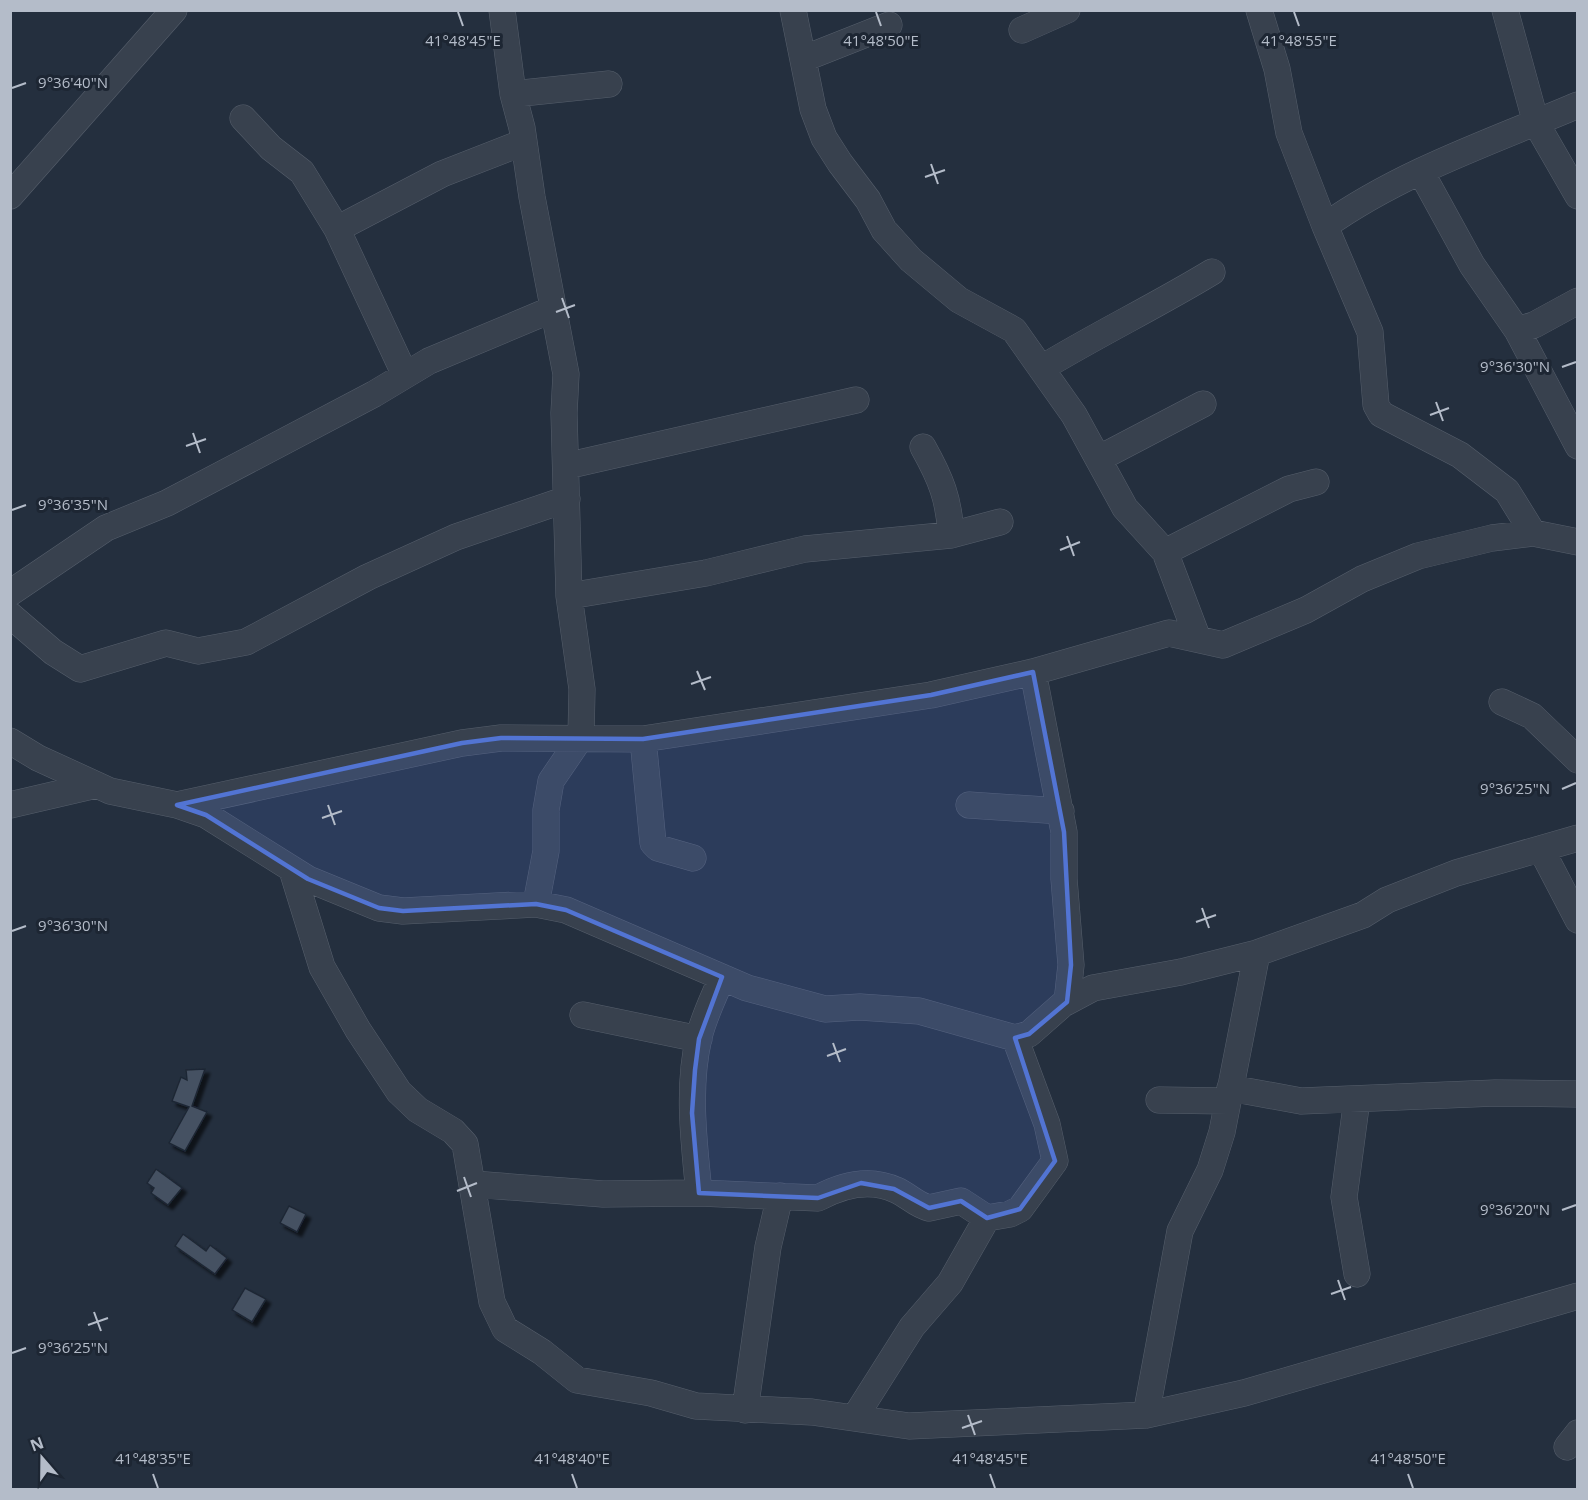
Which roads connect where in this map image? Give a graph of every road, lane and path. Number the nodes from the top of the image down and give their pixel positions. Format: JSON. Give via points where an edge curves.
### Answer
{"nodes":[{"id":1,"x":174,"y":10,"type":"edge"},
{"id":2,"x":502,"y":10,"type":"edge"},
{"id":3,"x":793,"y":10,"type":"edge"},
{"id":4,"x":1067,"y":10,"type":"edge"},
{"id":5,"x":1259,"y":10,"type":"edge"},
{"id":6,"x":1505,"y":10,"type":"edge"},
{"id":7,"x":889,"y":25,"type":"dead end"},
{"id":8,"x":1022,"y":30,"type":"dead end"},
{"id":9,"x":803,"y":59,"type":"junction"},
{"id":10,"x":609,"y":84,"type":"dead end"},
{"id":11,"x":513,"y":94,"type":"junction"},
{"id":12,"x":1578,"y":105,"type":"edge"},
{"id":13,"x":243,"y":118,"type":"dead end"},
{"id":14,"x":1536,"y":123,"type":"junction"},
{"id":15,"x":524,"y":142,"type":"junction"},
{"id":16,"x":1421,"y":172,"type":"junction"},
{"id":17,"x":10,"y":196,"type":"edge"},
{"id":18,"x":1578,"y":196,"type":"edge"},
{"id":19,"x":1325,"y":226,"type":"junction"},
{"id":20,"x":337,"y":229,"type":"junction"},
{"id":21,"x":1212,"y":272,"type":"dead end"},
{"id":22,"x":1578,"y":301,"type":"edge"},
{"id":23,"x":553,"y":309,"type":"junction"},
{"id":24,"x":1517,"y":330,"type":"junction"},
{"id":25,"x":1042,"y":368,"type":"junction"},
{"id":26,"x":405,"y":375,"type":"junction"},
{"id":27,"x":856,"y":400,"type":"dead end"},
{"id":28,"x":1203,"y":404,"type":"dead end"},
{"id":29,"x":1578,"y":446,"type":"edge"},
{"id":30,"x":923,"y":447,"type":"dead end"},
{"id":31,"x":1098,"y":459,"type":"junction"},
{"id":32,"x":566,"y":466,"type":"junction"},
{"id":33,"x":1316,"y":482,"type":"dead end"},
{"id":34,"x":567,"y":499,"type":"junction"},
{"id":35,"x":1000,"y":522,"type":"dead end"},
{"id":36,"x":1533,"y":532,"type":"junction"},
{"id":37,"x":951,"y":536,"type":"junction"},
{"id":38,"x":1578,"y":542,"type":"edge"},
{"id":39,"x":1165,"y":552,"type":"junction"},
{"id":40,"x":10,"y":593,"type":"edge"},
{"id":41,"x":569,"y":596,"type":"junction"},
{"id":42,"x":10,"y":615,"type":"edge"},
{"id":43,"x":1198,"y":639,"type":"junction"},
{"id":44,"x":1033,"y":672,"type":"junction"},
{"id":45,"x":1502,"y":702,"type":"dead end"},
{"id":46,"x":581,"y":737,"type":"junction"},
{"id":47,"x":643,"y":739,"type":"junction"},
{"id":48,"x":10,"y":741,"type":"edge"},
{"id":49,"x":1578,"y":760,"type":"edge"},
{"id":50,"x":96,"y":785,"type":"junction"},
{"id":51,"x":10,"y":805,"type":"edge"},
{"id":52,"x":177,"y":805,"type":"junction"},
{"id":53,"x":969,"y":805,"type":"dead end"},
{"id":54,"x":1060,"y":811,"type":"junction"},
{"id":55,"x":1578,"y":838,"type":"edge"},
{"id":56,"x":1541,"y":849,"type":"junction"},
{"id":57,"x":693,"y":858,"type":"dead end"},
{"id":58,"x":292,"y":870,"type":"junction"},
{"id":59,"x":536,"y":904,"type":"junction"},
{"id":60,"x":1578,"y":920,"type":"edge"},
{"id":61,"x":1257,"y":954,"type":"junction"},
{"id":62,"x":722,"y":977,"type":"junction"},
{"id":63,"x":1067,"y":1002,"type":"junction"},
{"id":64,"x":584,"y":1015,"type":"dead end"},
{"id":65,"x":1015,"y":1038,"type":"junction"},
{"id":66,"x":699,"y":1039,"type":"junction"},
{"id":67,"x":1229,"y":1094,"type":"junction"},
{"id":68,"x":1578,"y":1094,"type":"edge"},
{"id":69,"x":1357,"y":1099,"type":"junction"},
{"id":70,"x":1159,"y":1100,"type":"dead end"},
{"id":71,"x":473,"y":1184,"type":"junction"},
{"id":72,"x":699,"y":1193,"type":"junction"},
{"id":73,"x":780,"y":1196,"type":"junction"},
{"id":74,"x":987,"y":1218,"type":"junction"},
{"id":75,"x":1357,"y":1274,"type":"dead end"},
{"id":76,"x":1578,"y":1296,"type":"edge"},
{"id":77,"x":745,"y":1410,"type":"junction"},
{"id":78,"x":1146,"y":1415,"type":"junction"},
{"id":79,"x":855,"y":1417,"type":"junction"}],
"edges":[{"from":1,"to":17,"type":"street"},
{"from":2,"to":11,"type":"street"},
{"from":3,"to":9,"type":"street"},
{"from":4,"to":8,"type":"street"},
{"from":5,"to":19,"type":"street","via":[[1277,69],[1289,133]]},
{"from":6,"to":14,"type":"street"},
{"from":7,"to":9,"type":"street"},
{"from":9,"to":25,"type":"street","via":[[813,109],[824,138],[884,230],[911,260],[959,300],[1014,330]]},
{"from":10,"to":11,"type":"street"},
{"from":11,"to":15,"type":"street"},
{"from":12,"to":14,"type":"street"},
{"from":13,"to":20,"type":"street","via":[[271,148],[302,172]]},
{"from":14,"to":16,"type":"street"},
{"from":14,"to":18,"type":"street"},
{"from":15,"to":20,"type":"street","via":[[441,174]]},
{"from":15,"to":23,"type":"street"},
{"from":16,"to":19,"type":"street"},
{"from":16,"to":24,"type":"street","via":[[1472,265]]},
{"from":19,"to":36,"type":"street","via":[[1370,332],[1376,405],[1381,414],[1460,455],[1497,484],[1520,509]]},
{"from":20,"to":26,"type":"street"},
{"from":21,"to":25,"type":"street"},
{"from":22,"to":24,"type":"street"},
{"from":23,"to":26,"type":"street","via":[[429,361]]},
{"from":23,"to":32,"type":"street","via":[[566,374]]},
{"from":24,"to":29,"type":"street"},
{"from":25,"to":31,"type":"street"},
{"from":26,"to":40,"type":"street","via":[[166,503],[106,528]]},
{"from":27,"to":32,"type":"street"},
{"from":28,"to":31,"type":"street"},
{"from":30,"to":37,"type":"street","via":[[949,505]]},
{"from":31,"to":39,"type":"street","via":[[1125,508]]},
{"from":32,"to":34,"type":"street"},
{"from":33,"to":39,"type":"street","via":[[1289,489]]},
{"from":34,"to":41,"type":"street"},
{"from":34,"to":42,"type":"street","via":[[456,537],[368,577],[246,642],[198,651],[166,643],[80,669],[53,652]]},
{"from":35,"to":37,"type":"street"},
{"from":36,"to":38,"type":"street"},
{"from":36,"to":43,"type":"street","via":[[1418,556],[1223,645]]},
{"from":37,"to":41,"type":"street","via":[[805,549],[706,573]]},
{"from":39,"to":43,"type":"street"},
{"from":41,"to":46,"type":"street","via":[[582,689]]},
{"from":43,"to":44,"type":"street","via":[[1169,633]]},
{"from":44,"to":47,"type":"street","via":[[931,695]]},
{"from":44,"to":54,"type":"street"},
{"from":45,"to":49,"type":"street","via":[[1532,716]]},
{"from":46,"to":47,"type":"street"},
{"from":46,"to":52,"type":"street","via":[[501,738],[462,743]]},
{"from":46,"to":59,"type":"street","via":[[552,781],[546,810],[546,851]]},
{"from":47,"to":57,"type":"street","via":[[653,843]]},
{"from":48,"to":50,"type":"street"},
{"from":50,"to":51,"type":"street"},
{"from":50,"to":52,"type":"street"},
{"from":52,"to":58,"type":"street","via":[[206,815]]},
{"from":53,"to":54,"type":"street"},
{"from":54,"to":63,"type":"street","via":[[1071,965]]},
{"from":55,"to":56,"type":"street"},
{"from":56,"to":60,"type":"street"},
{"from":56,"to":61,"type":"street","via":[[1456,873],[1387,900],[1363,915]]},
{"from":58,"to":59,"type":"street","via":[[379,908],[404,911]]},
{"from":58,"to":71,"type":"street","via":[[322,967],[358,1030],[399,1092],[465,1144]]},
{"from":59,"to":62,"type":"street","via":[[566,910]]},
{"from":61,"to":63,"type":"street","via":[[1112,984]]},
{"from":61,"to":67,"type":"street"},
{"from":62,"to":65,"type":"street","via":[[747,988],[825,1009],[919,1011]]},
{"from":62,"to":66,"type":"street"},
{"from":63,"to":65,"type":"street","via":[[1029,1034]]},
{"from":64,"to":66,"type":"street"},
{"from":65,"to":74,"type":"street","via":[[1047,1124],[1055,1161],[1020,1209]]},
{"from":66,"to":72,"type":"street","via":[[692,1113]]},
{"from":67,"to":69,"type":"street","via":[[1301,1101]]},
{"from":67,"to":70,"type":"street"},
{"from":67,"to":78,"type":"street","via":[[1210,1170],[1180,1231]]},
{"from":68,"to":69,"type":"street"},
{"from":69,"to":75,"type":"street","via":[[1344,1197]]},
{"from":71,"to":72,"type":"street","via":[[603,1194]]},
{"from":71,"to":77,"type":"street","via":[[492,1302],[505,1329],[577,1380],[651,1393],[696,1406]]},
{"from":72,"to":73,"type":"street"},
{"from":73,"to":74,"type":"street","via":[[818,1198],[861,1183],[894,1189],[929,1208],[961,1201]]},
{"from":73,"to":77,"type":"street","via":[[768,1247]]},
{"from":74,"to":79,"type":"street","via":[[950,1282],[912,1327]]},
{"from":76,"to":78,"type":"street","via":[[1244,1393]]},
{"from":77,"to":79,"type":"street"},
{"from":78,"to":79,"type":"street","via":[[909,1426]]}]}
